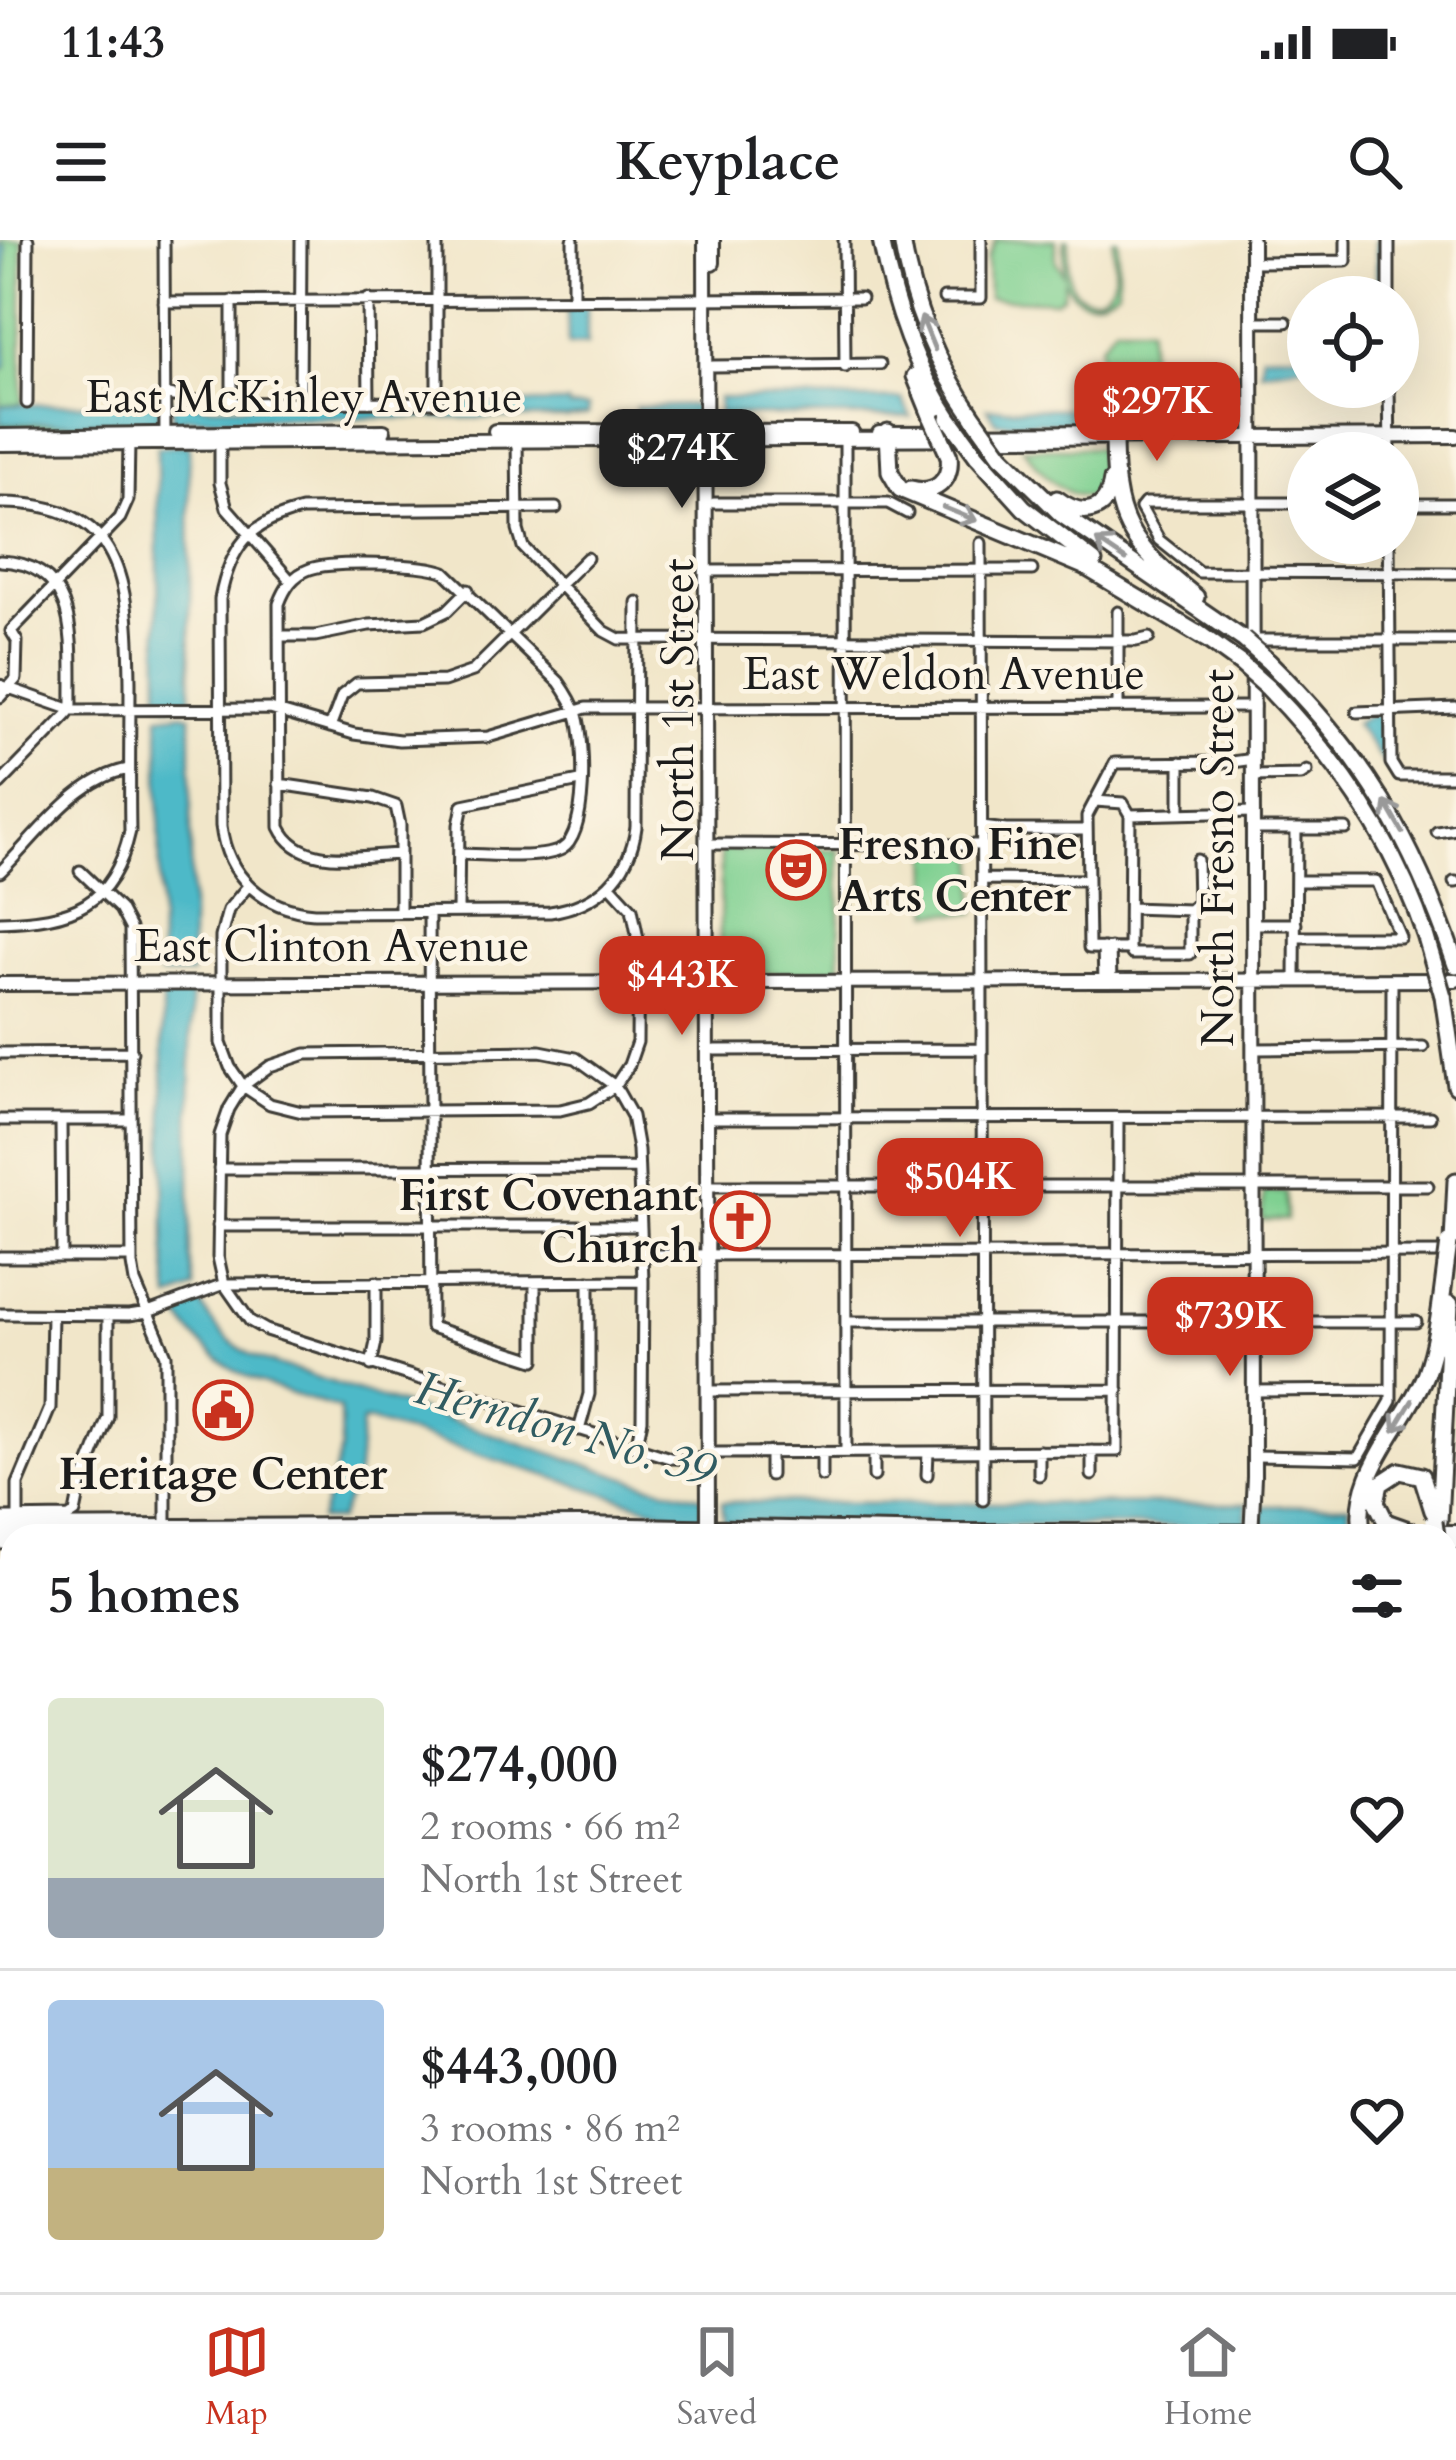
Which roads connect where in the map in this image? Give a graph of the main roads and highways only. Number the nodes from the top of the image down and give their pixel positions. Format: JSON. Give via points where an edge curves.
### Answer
{"nodes":[{"id":1,"x":709,"y":240,"type":"edge"},
{"id":2,"x":879,"y":240,"type":"edge"},
{"id":3,"x":902,"y":240,"type":"edge"},
{"id":4,"x":1252,"y":240,"type":"edge"},
{"id":5,"x":709,"y":298,"type":"junction"},
{"id":6,"x":709,"y":411,"type":"junction"},
{"id":7,"x":941,"y":418,"type":"junction"},
{"id":8,"x":164,"y":425,"type":"junction"},
{"id":9,"x":278,"y":431,"type":"junction"},
{"id":10,"x":90,"y":433,"type":"junction"},
{"id":11,"x":518,"y":435,"type":"junction"},
{"id":12,"x":628,"y":436,"type":"junction"},
{"id":13,"x":709,"y":436,"type":"junction"},
{"id":14,"x":840,"y":436,"type":"junction"},
{"id":15,"x":1114,"y":436,"type":"junction"},
{"id":16,"x":1456,"y":436,"type":"edge"},
{"id":17,"x":891,"y":437,"type":"junction"},
{"id":18,"x":1254,"y":437,"type":"junction"},
{"id":19,"x":0,"y":440,"type":"edge"},
{"id":20,"x":220,"y":440,"type":"junction"},
{"id":21,"x":48,"y":443,"type":"junction"},
{"id":22,"x":1001,"y":454,"type":"junction"},
{"id":23,"x":1114,"y":472,"type":"junction"},
{"id":24,"x":710,"y":572,"type":"junction"},
{"id":25,"x":1206,"y":639,"type":"junction"},
{"id":26,"x":1248,"y":640,"type":"junction"},
{"id":27,"x":1456,"y":964,"type":"edge"},
{"id":28,"x":1254,"y":980,"type":"junction"},
{"id":29,"x":1456,"y":980,"type":"edge"},
{"id":30,"x":710,"y":981,"type":"junction"},
{"id":31,"x":0,"y":983,"type":"edge"},
{"id":32,"x":1456,"y":1086,"type":"edge"},
{"id":33,"x":1456,"y":1181,"type":"edge"},
{"id":34,"x":1455,"y":1199,"type":"edge"},
{"id":35,"x":1451,"y":1254,"type":"edge"},
{"id":36,"x":711,"y":1391,"type":"junction"},
{"id":37,"x":711,"y":1456,"type":"junction"},
{"id":38,"x":712,"y":1524,"type":"edge"},
{"id":39,"x":1255,"y":1524,"type":"edge"},
{"id":40,"x":1363,"y":1524,"type":"edge"},
{"id":41,"x":1392,"y":1524,"type":"edge"},
{"id":42,"x":1436,"y":1524,"type":"edge"},
{"id":43,"x":1437,"y":1524,"type":"edge"}],
"edges":[{"from":1,"to":5,"type":"main road"},
{"from":2,"to":7,"type":"highway","via":[[890,303]]},
{"from":22,"to":3,"type":"highway","one_way":true,"bridge":true,"via":[[932,345]]},
{"from":4,"to":18,"type":"main road","name":"North Fresno Street"},
{"from":5,"to":6,"type":"main road"},
{"from":5,"to":6,"type":"main road"},
{"from":6,"to":13,"type":"main road","name":"North 1st Street"},
{"from":7,"to":17,"type":"highway","bridge":true,"via":[[950,470],[932,490],[904,484]]},
{"from":7,"to":25,"type":"highway","bridge":true,"via":[[1067,544]]},
{"from":8,"to":9,"type":"main road","name":"East McKinley Avenue"},
{"from":8,"to":10,"type":"main road","name":"East McKinley Avenue"},
{"from":8,"to":20,"type":"main road","name":"East McKinley Avenue"},
{"from":8,"to":21,"type":"main road","name":"East McKinley Avenue","via":[[129,441]]},
{"from":9,"to":11,"type":"main road","name":"East McKinley Avenue"},
{"from":9,"to":20,"type":"main road"},
{"from":10,"to":19,"type":"main road","name":"East McKinley Avenue"},
{"from":10,"to":21,"type":"main road"},
{"from":11,"to":12,"type":"main road","name":"East McKinley Avenue"},
{"from":11,"to":12,"type":"main road","name":"East McKinley Avenue"},
{"from":11,"to":20,"type":"main road","name":"East McKinley Avenue"},
{"from":12,"to":13,"type":"main road","name":"East McKinley Avenue"},
{"from":12,"to":13,"type":"main road","name":"East McKinley Avenue"},
{"from":13,"to":14,"type":"main road","name":"East McKinley Avenue"},
{"from":13,"to":14,"type":"main road","name":"East McKinley Avenue"},
{"from":13,"to":24,"type":"main road","name":"North 1st Street"},
{"from":13,"to":24,"type":"main road","name":"North 1st Street"},
{"from":14,"to":17,"type":"main road","name":"East McKinley Avenue"},
{"from":15,"to":17,"type":"main road","name":"East McKinley Avenue"},
{"from":15,"to":18,"type":"main road","name":"East McKinley Avenue"},
{"from":15,"to":23,"type":"highway"},
{"from":16,"to":18,"type":"main road","name":"East McKinley Avenue"},
{"from":17,"to":25,"type":"highway","one_way":true,"via":[[890,472],[900,489],[1043,546]]},
{"from":18,"to":26,"type":"main road","name":"North Fresno Street"},
{"from":19,"to":21,"type":"main road","name":"East McKinley Avenue"},
{"from":22,"to":23,"type":"highway","via":[[1079,512],[1103,504]]},
{"from":26,"to":22,"type":"highway","one_way":true,"via":[[1061,514]]},
{"from":23,"to":26,"type":"highway","via":[[1136,543]]},
{"from":24,"to":30,"type":"main road","name":"North 1st Street"},
{"from":25,"to":32,"type":"highway","bridge":true,"via":[[1268,688],[1376,826],[1434,964]]},
{"from":27,"to":26,"type":"highway","one_way":true,"bridge":true,"via":[[1390,810],[1334,730]]},
{"from":26,"to":28,"type":"main road","name":"North Fresno Street"},
{"from":28,"to":29,"type":"main road","name":"East Clinton Avenue"},
{"from":28,"to":30,"type":"main road","name":"East Clinton Avenue"},
{"from":28,"to":39,"type":"main road","name":"North Fresno Street"},
{"from":30,"to":31,"type":"main road","name":"East Clinton Avenue"},
{"from":30,"to":36,"type":"main road","name":"North 1st Street"},
{"from":33,"to":34,"type":"highway"},
{"from":34,"to":35,"type":"highway"},
{"from":35,"to":40,"type":"highway","one_way":true,"via":[[1427,1368],[1368,1478]]},
{"from":35,"to":43,"type":"highway"},
{"from":36,"to":37,"type":"main road","name":"North 1st Street"},
{"from":36,"to":37,"type":"main road","name":"North 1st Street"},
{"from":37,"to":38,"type":"main road","name":"North 1st Street"},
{"from":41,"to":42,"type":"highway","via":[[1378,1509],[1377,1492],[1400,1471],[1422,1477]]}]}
